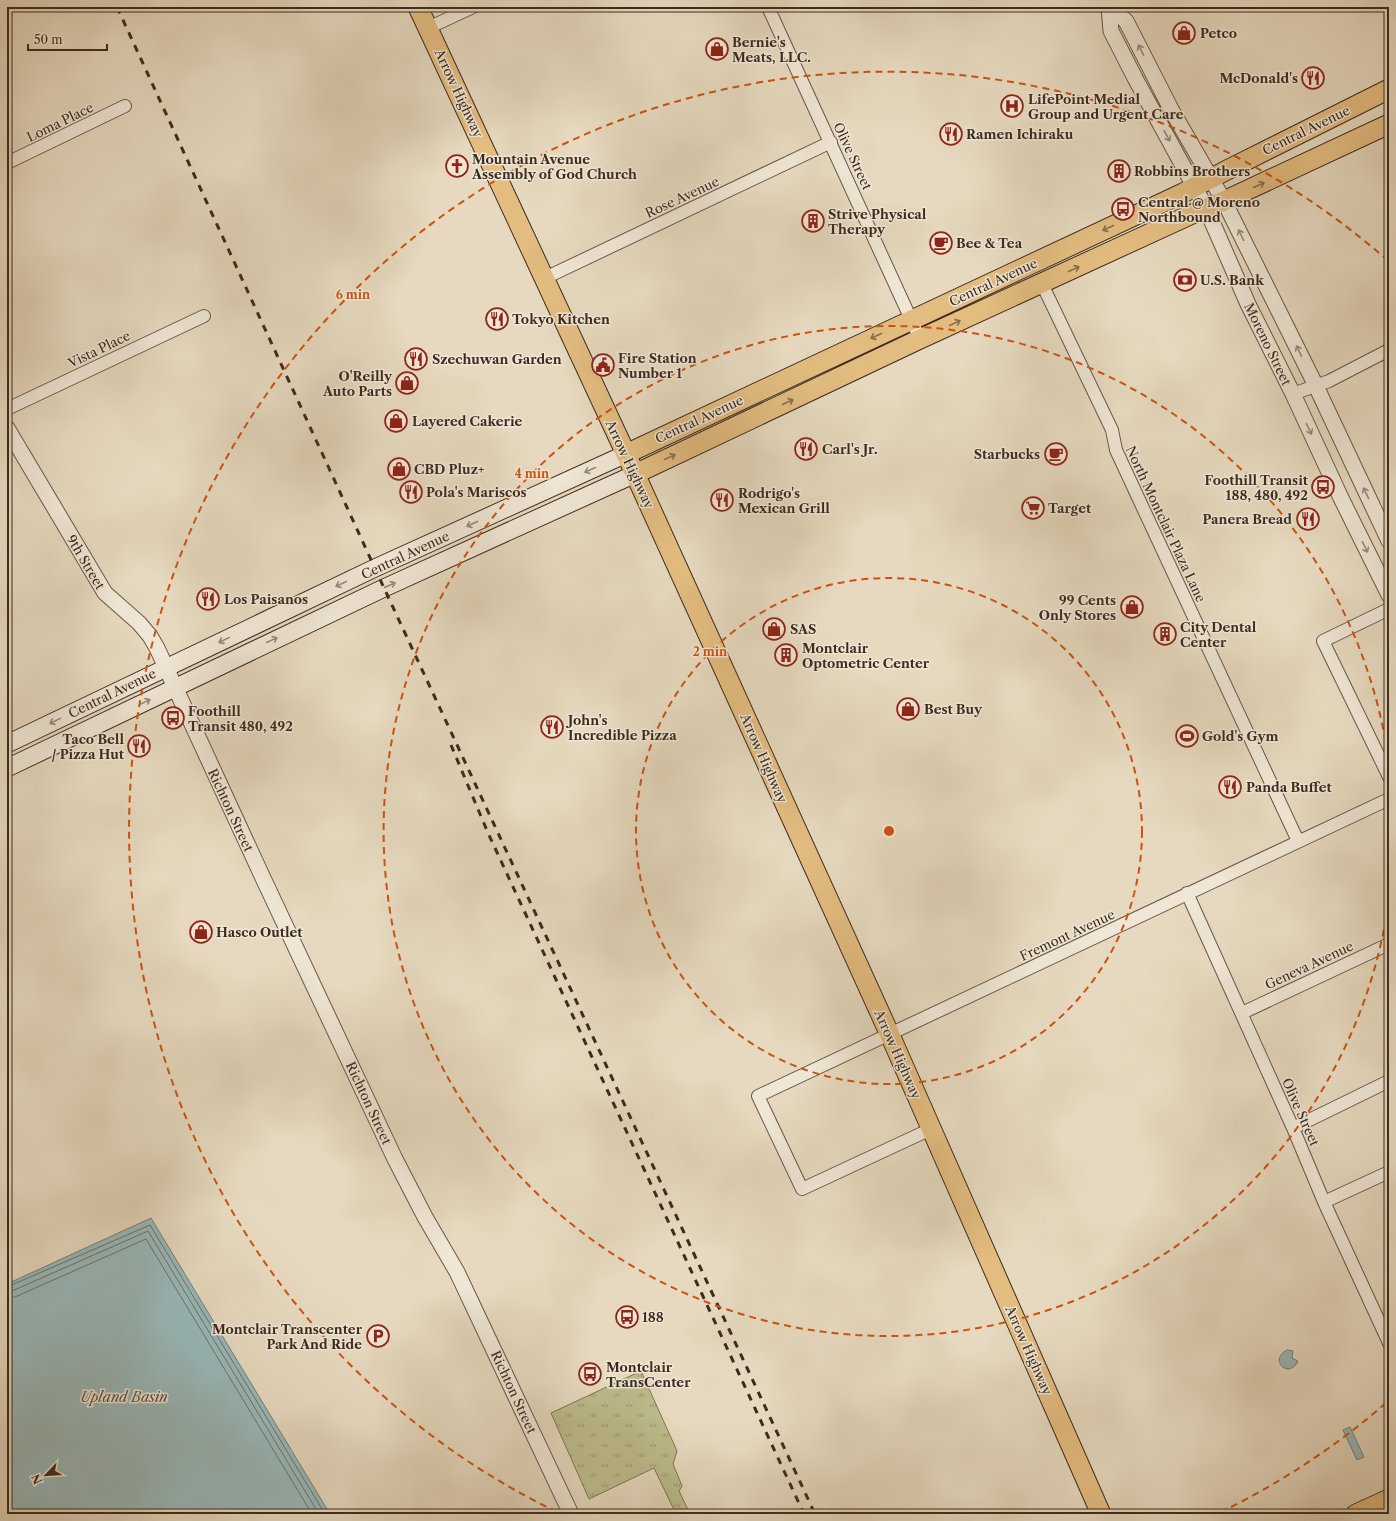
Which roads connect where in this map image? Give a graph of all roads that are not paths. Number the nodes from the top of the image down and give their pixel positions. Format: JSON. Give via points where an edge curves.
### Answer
{"nodes":[{"id":1,"x":418,"y":7,"type":"edge"},
{"id":2,"x":473,"y":7,"type":"edge"},
{"id":3,"x":768,"y":7,"type":"edge"},
{"id":4,"x":1109,"y":7,"type":"edge"},
{"id":5,"x":428,"y":28,"type":"junction"},
{"id":6,"x":1389,"y":89,"type":"edge"},
{"id":7,"x":125,"y":106,"type":"dead end"},
{"id":8,"x":1389,"y":124,"type":"edge"},
{"id":9,"x":831,"y":142,"type":"junction"},
{"id":10,"x":7,"y":163,"type":"edge"},
{"id":11,"x":1211,"y":179,"type":"junction"},
{"id":12,"x":1194,"y":188,"type":"junction"},
{"id":13,"x":1224,"y":201,"type":"junction"},
{"id":14,"x":1206,"y":208,"type":"junction"},
{"id":15,"x":545,"y":278,"type":"junction"},
{"id":16,"x":1042,"y":284,"type":"junction"},
{"id":17,"x":204,"y":316,"type":"dead end"},
{"id":18,"x":911,"y":320,"type":"junction"},
{"id":19,"x":920,"y":339,"type":"junction"},
{"id":20,"x":1389,"y":350,"type":"edge"},
{"id":21,"x":1316,"y":386,"type":"junction"},
{"id":22,"x":1293,"y":394,"type":"junction"},
{"id":23,"x":7,"y":409,"type":"edge"},
{"id":24,"x":7,"y":428,"type":"edge"},
{"id":25,"x":626,"y":454,"type":"junction"},
{"id":26,"x":635,"y":474,"type":"junction"},
{"id":27,"x":1389,"y":540,"type":"edge"},
{"id":28,"x":1389,"y":595,"type":"edge"},
{"id":29,"x":1389,"y":610,"type":"edge"},
{"id":30,"x":166,"y":668,"type":"junction"},
{"id":31,"x":174,"y":688,"type":"junction"},
{"id":32,"x":7,"y":744,"type":"edge"},
{"id":33,"x":7,"y":768,"type":"edge"},
{"id":34,"x":1389,"y":777,"type":"edge"},
{"id":35,"x":1389,"y":799,"type":"edge"},
{"id":36,"x":1298,"y":841,"type":"junction"},
{"id":37,"x":1187,"y":893,"type":"junction"},
{"id":38,"x":1389,"y":944,"type":"edge"},
{"id":39,"x":1242,"y":1012,"type":"junction"},
{"id":40,"x":890,"y":1034,"type":"junction"},
{"id":41,"x":1389,"y":1081,"type":"edge"},
{"id":42,"x":1293,"y":1128,"type":"junction"},
{"id":43,"x":931,"y":1129,"type":"junction"},
{"id":44,"x":1389,"y":1172,"type":"edge"},
{"id":45,"x":1324,"y":1202,"type":"junction"},
{"id":46,"x":1389,"y":1343,"type":"edge"},
{"id":47,"x":1389,"y":1499,"type":"edge"},
{"id":48,"x":572,"y":1514,"type":"edge"},
{"id":49,"x":1101,"y":1514,"type":"edge"},
{"id":50,"x":1356,"y":1514,"type":"edge"}],
"edges":[{"from":1,"to":5,"type":"main road","name":"Arrow Highway"},
{"from":2,"to":5,"type":"street"},
{"from":3,"to":9,"type":"street","name":"Olive Street"},
{"from":11,"to":4,"type":"street","name":"Moreno Street","one_way":true,"via":[[1126,21]]},
{"from":4,"to":12,"type":"street","name":"Moreno Street","one_way":true,"via":[[1112,31]]},
{"from":5,"to":15,"type":"main road","name":"Arrow Highway"},
{"from":6,"to":11,"type":"main road","name":"Central Avenue"},
{"from":7,"to":10,"type":"street","name":"Loma Place"},
{"from":13,"to":8,"type":"main road","name":"Central Avenue","one_way":true},
{"from":9,"to":15,"type":"street","name":"Rose Avenue"},
{"from":9,"to":18,"type":"street","name":"Olive Street"},
{"from":11,"to":12,"type":"main road","name":"Central Avenue"},
{"from":11,"to":13,"type":"street","name":"Moreno Street"},
{"from":12,"to":14,"type":"street","name":"Moreno Street"},
{"from":12,"to":18,"type":"main road","name":"Central Avenue","one_way":true},
{"from":13,"to":14,"type":"main road","name":"Central Avenue"},
{"from":21,"to":13,"type":"street","name":"Moreno Street","one_way":true},
{"from":16,"to":14,"type":"main road","name":"Central Avenue","one_way":true},
{"from":14,"to":22,"type":"street","name":"Moreno Street","via":[[1248,304]]},
{"from":15,"to":25,"type":"main road","name":"Arrow Highway"},
{"from":19,"to":16,"type":"main road","name":"Central Avenue","one_way":true},
{"from":16,"to":36,"type":"street","name":"North Montclair Plaza Lane","via":[[1112,430],[1116,450]]},
{"from":17,"to":23,"type":"street","name":"Vista Place"},
{"from":18,"to":19,"type":"street","name":"Olive Street"},
{"from":18,"to":25,"type":"main road","name":"Central Avenue","one_way":true},
{"from":26,"to":19,"type":"main road","name":"Central Avenue","one_way":true},
{"from":20,"to":21,"type":"street"},
{"from":21,"to":22,"type":"street"},
{"from":27,"to":21,"type":"street","name":"Moreno Street","one_way":true},
{"from":22,"to":28,"type":"street","name":"Moreno Street","one_way":true},
{"from":24,"to":30,"type":"street","name":"9th Street","via":[[105,593],[150,636]]},
{"from":25,"to":26,"type":"main road","name":"Arrow Highway"},
{"from":25,"to":30,"type":"main road","name":"Central Avenue","one_way":true,"via":[[375,568]]},
{"from":31,"to":26,"type":"main road","name":"Central Avenue","one_way":true,"via":[[384,588]]},
{"from":26,"to":40,"type":"main road","name":"Arrow Highway"},
{"from":29,"to":34,"type":"street","via":[[1323,641]]},
{"from":30,"to":31,"type":"street","name":"9th Street"},
{"from":30,"to":32,"type":"main road","name":"Central Avenue","one_way":true},
{"from":33,"to":31,"type":"main road","name":"Central Avenue","one_way":true},
{"from":31,"to":48,"type":"street","name":"Richton Street","via":[[396,1158],[425,1217],[457,1272]]},
{"from":35,"to":36,"type":"street","name":"Fremont Avenue"},
{"from":36,"to":37,"type":"street","name":"Fremont Avenue"},
{"from":37,"to":39,"type":"street","name":"Olive Street"},
{"from":37,"to":40,"type":"street","name":"Fremont Avenue"},
{"from":38,"to":39,"type":"street","name":"Geneva Avenue"},
{"from":39,"to":42,"type":"street","name":"Olive Street"},
{"from":40,"to":43,"type":"main road","name":"Arrow Highway"},
{"from":40,"to":43,"type":"street","name":"Fremont Avenue","via":[[758,1096],[802,1189]]},
{"from":41,"to":42,"type":"street"},
{"from":42,"to":45,"type":"street","name":"Olive Street"},
{"from":43,"to":49,"type":"main road","name":"Arrow Highway"},
{"from":44,"to":45,"type":"street"},
{"from":45,"to":46,"type":"street","name":"Olive Street"},
{"from":47,"to":50,"type":"main road"}]}
